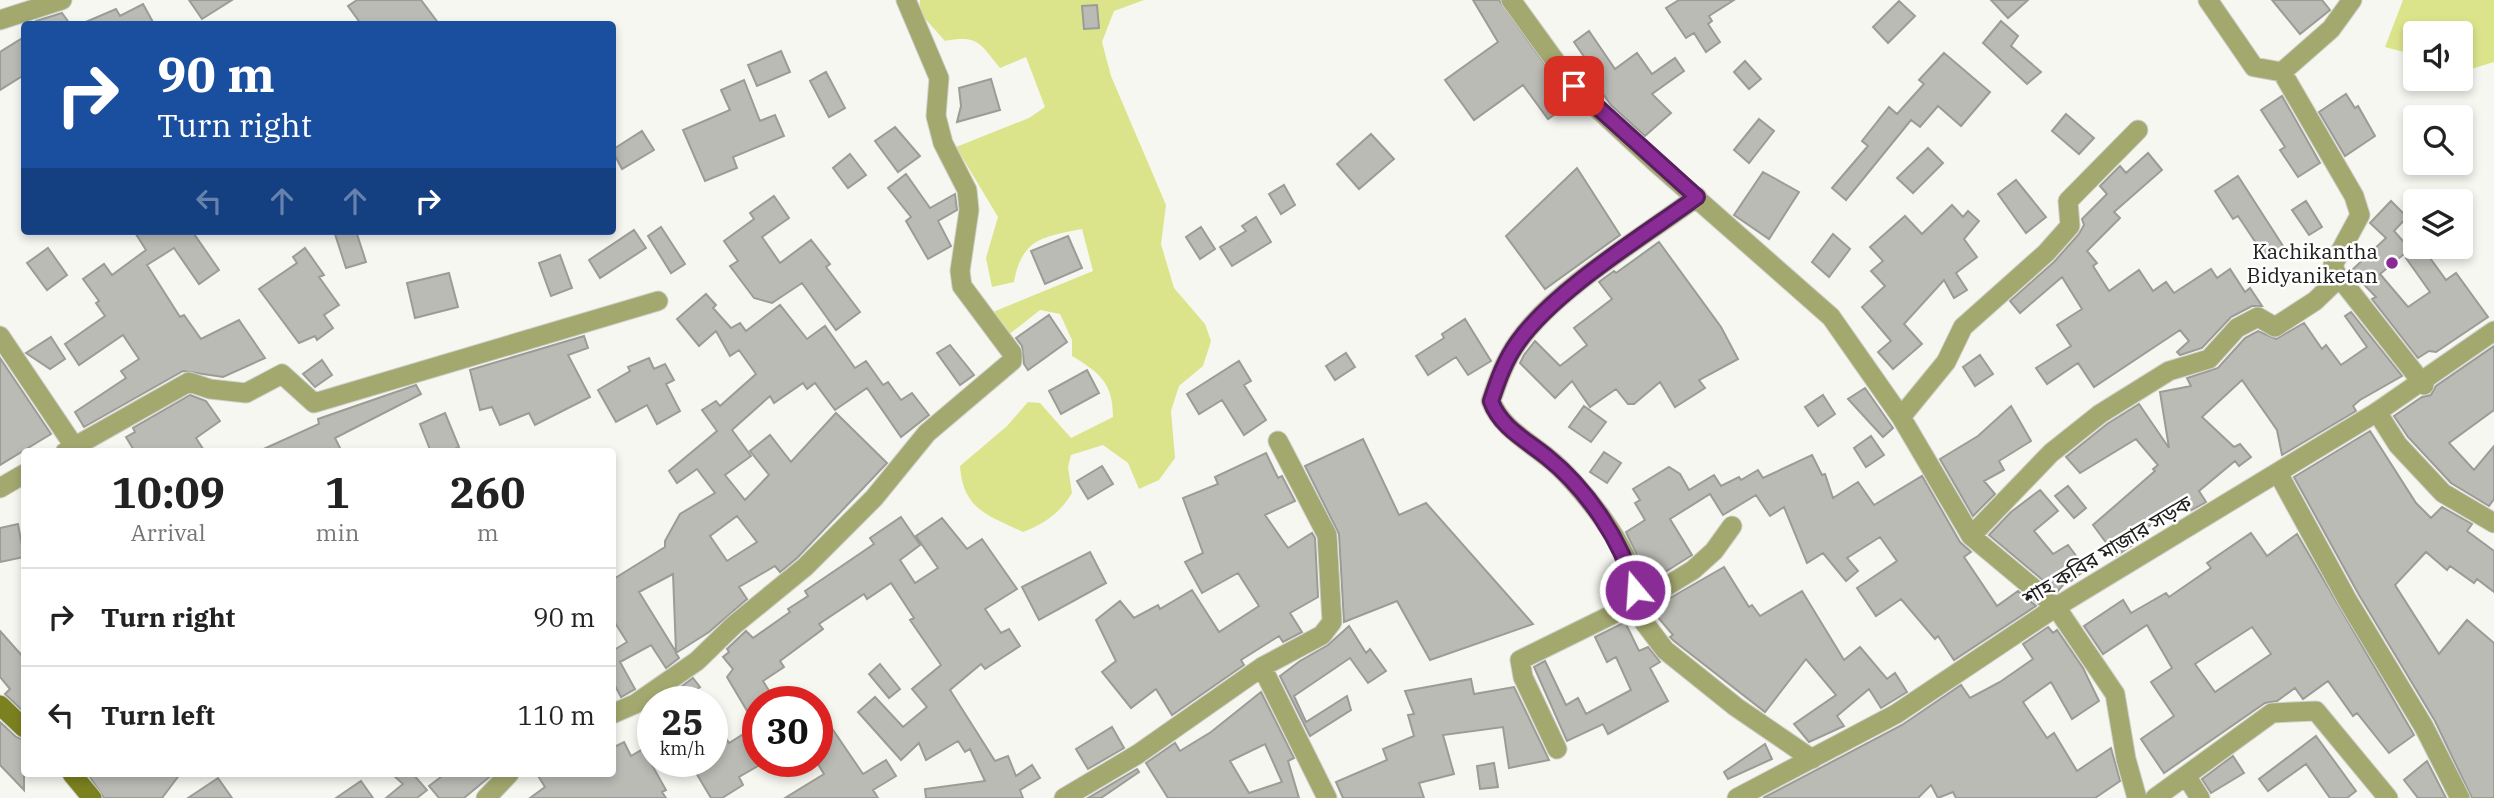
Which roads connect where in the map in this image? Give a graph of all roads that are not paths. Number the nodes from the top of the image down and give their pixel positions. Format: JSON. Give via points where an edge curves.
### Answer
{"nodes":[{"id":1,"x":62,"y":0,"type":"edge"},
{"id":2,"x":906,"y":0,"type":"edge"},
{"id":3,"x":1511,"y":0,"type":"edge"},
{"id":4,"x":2208,"y":0,"type":"edge"},
{"id":5,"x":2352,"y":0,"type":"edge"},
{"id":6,"x":0,"y":20,"type":"edge"},
{"id":7,"x":2282,"y":72,"type":"junction"},
{"id":8,"x":2138,"y":130,"type":"dead end"},
{"id":9,"x":1697,"y":197,"type":"junction"},
{"id":10,"x":2339,"y":278,"type":"junction"},
{"id":11,"x":658,"y":301,"type":"dead end"},
{"id":12,"x":2494,"y":331,"type":"edge"},
{"id":13,"x":0,"y":337,"type":"edge"},
{"id":14,"x":2422,"y":382,"type":"junction"},
{"id":15,"x":2377,"y":412,"type":"junction"},
{"id":16,"x":1901,"y":416,"type":"junction"},
{"id":17,"x":1278,"y":441,"type":"dead end"},
{"id":18,"x":69,"y":448,"type":"edge"},
{"id":19,"x":72,"y":448,"type":"edge"},
{"id":20,"x":2278,"y":473,"type":"junction"},
{"id":21,"x":21,"y":476,"type":"edge"},
{"id":22,"x":0,"y":488,"type":"edge"},
{"id":23,"x":2494,"y":523,"type":"edge"},
{"id":24,"x":1732,"y":526,"type":"dead end"},
{"id":25,"x":1971,"y":536,"type":"junction"},
{"id":26,"x":1631,"y":606,"type":"junction"},
{"id":27,"x":2056,"y":607,"type":"junction"},
{"id":28,"x":1262,"y":667,"type":"junction"},
{"id":29,"x":0,"y":705,"type":"edge"},
{"id":30,"x":616,"y":712,"type":"edge"},
{"id":31,"x":21,"y":725,"type":"edge"},
{"id":32,"x":1557,"y":749,"type":"dead end"},
{"id":33,"x":1811,"y":759,"type":"junction"},
{"id":34,"x":75,"y":777,"type":"edge"},
{"id":35,"x":506,"y":777,"type":"edge"},
{"id":36,"x":2187,"y":777,"type":"junction"},
{"id":37,"x":92,"y":798,"type":"edge"},
{"id":38,"x":486,"y":798,"type":"edge"},
{"id":39,"x":1064,"y":798,"type":"edge"},
{"id":40,"x":1327,"y":798,"type":"edge"},
{"id":41,"x":1740,"y":798,"type":"edge"},
{"id":42,"x":2137,"y":798,"type":"edge"},
{"id":43,"x":2155,"y":798,"type":"edge"},
{"id":44,"x":2200,"y":798,"type":"edge"},
{"id":45,"x":2388,"y":798,"type":"edge"},
{"id":46,"x":2460,"y":798,"type":"edge"}],
"edges":[{"from":1,"to":6,"type":"street"},
{"from":2,"to":30,"type":"street","via":[[939,78],[936,116],[943,143],[967,190],[962,286],[1012,353],[1012,361],[927,433],[874,498],[806,567],[697,661]]},
{"from":3,"to":9,"type":"street","via":[[1574,86]]},
{"from":4,"to":7,"type":"street","via":[[2254,67]]},
{"from":5,"to":7,"type":"street","via":[[2331,29]]},
{"from":7,"to":10,"type":"street","via":[[2354,196],[2360,215],[2333,265]]},
{"from":8,"to":16,"type":"street","via":[[2068,201],[2070,226],[1963,327],[1946,362]]},
{"from":9,"to":16,"type":"street","via":[[1831,317]]},
{"from":9,"to":26,"type":"street","via":[[1548,307],[1518,341],[1491,401],[1506,425],[1549,457],[1580,489],[1628,564],[1635,590]]},
{"from":10,"to":14,"type":"street"},
{"from":10,"to":25,"type":"street","via":[[2315,301],[2275,327],[2258,317],[2237,328],[2209,359],[2169,371],[2100,414],[2051,453]]},
{"from":11,"to":19,"type":"street","via":[[314,403],[282,374],[246,393],[189,382]]},
{"from":12,"to":14,"type":"street","name":"শাহ কবির মাজার সড়ক"},
{"from":13,"to":18,"type":"street"},
{"from":14,"to":15,"type":"street","name":"শাহ কবির মাজার সড়ক"},
{"from":15,"to":20,"type":"street","name":"শাহ কবির মাজার সড়ক"},
{"from":15,"to":23,"type":"street","via":[[2398,445],[2443,493]]},
{"from":16,"to":25,"type":"street"},
{"from":17,"to":28,"type":"street","via":[[1327,535],[1332,622],[1322,635]]},
{"from":20,"to":27,"type":"street","name":"শাহ কবির মাজার সড়ক"},
{"from":20,"to":46,"type":"street"},
{"from":21,"to":22,"type":"street"},
{"from":24,"to":26,"type":"street","via":[[1693,570]]},
{"from":25,"to":27,"type":"street"},
{"from":26,"to":32,"type":"street","via":[[1520,660],[1523,677]]},
{"from":26,"to":33,"type":"street","via":[[1665,650],[1735,707]]},
{"from":27,"to":33,"type":"street","name":"শাহ কবির মাজার সড়ক","via":[[1896,714]]},
{"from":27,"to":42,"type":"street","via":[[2115,694]]},
{"from":28,"to":39,"type":"street","via":[[1138,754]]},
{"from":28,"to":40,"type":"street"},
{"from":29,"to":31,"type":"main road"},
{"from":33,"to":41,"type":"street","name":"শাহ কবির মাজার সড়ক"},
{"from":34,"to":37,"type":"main road"},
{"from":35,"to":38,"type":"street"},
{"from":36,"to":43,"type":"street"},
{"from":36,"to":44,"type":"street"},
{"from":36,"to":45,"type":"street","via":[[2272,713],[2316,711]]}]}
